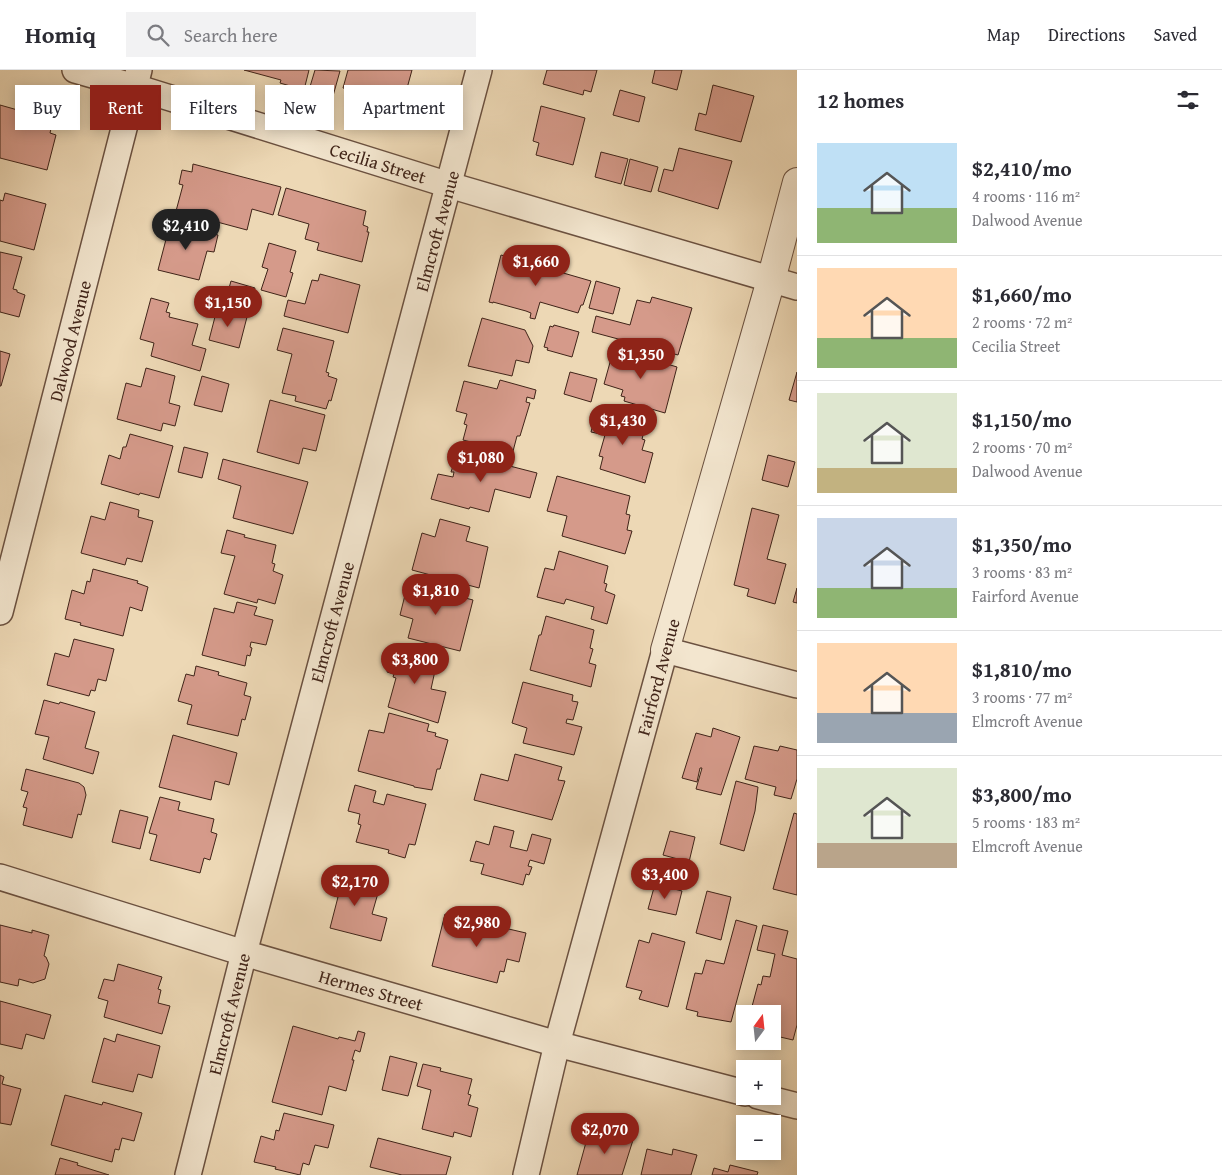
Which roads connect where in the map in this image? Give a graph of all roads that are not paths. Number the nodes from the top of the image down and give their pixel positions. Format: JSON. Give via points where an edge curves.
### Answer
{"nodes":[{"id":1,"x":75,"y":70,"type":"edge"},
{"id":2,"x":480,"y":70,"type":"edge"},
{"id":3,"x":137,"y":78,"type":"edge"},
{"id":4,"x":797,"y":182,"type":"edge"},
{"id":5,"x":449,"y":184,"type":"junction"},
{"id":6,"x":771,"y":280,"type":"junction"},
{"id":7,"x":797,"y":287,"type":"edge"},
{"id":8,"x":0,"y":612,"type":"edge"},
{"id":9,"x":665,"y":650,"type":"junction"},
{"id":10,"x":797,"y":685,"type":"edge"},
{"id":11,"x":0,"y":877,"type":"edge"},
{"id":12,"x":244,"y":954,"type":"junction"},
{"id":13,"x":557,"y":1044,"type":"junction"},
{"id":14,"x":736,"y":1091,"type":"edge"},
{"id":15,"x":781,"y":1102,"type":"edge"},
{"id":16,"x":797,"y":1106,"type":"edge"},
{"id":17,"x":188,"y":1175,"type":"edge"},
{"id":18,"x":526,"y":1175,"type":"edge"}],
"edges":[{"from":1,"to":3,"type":"street","name":"Cecilia Street"},
{"from":2,"to":5,"type":"street","name":"Elmcroft Avenue"},
{"from":3,"to":5,"type":"street","name":"Cecilia Street"},
{"from":3,"to":8,"type":"street","name":"Dalwood Avenue"},
{"from":4,"to":6,"type":"street","name":"Fairford Avenue"},
{"from":5,"to":6,"type":"street","name":"Cecilia Street"},
{"from":5,"to":12,"type":"street","name":"Elmcroft Avenue"},
{"from":6,"to":7,"type":"street","name":"Cecilia Street"},
{"from":6,"to":9,"type":"street","name":"Fairford Avenue"},
{"from":9,"to":10,"type":"street"},
{"from":9,"to":13,"type":"street","name":"Fairford Avenue"},
{"from":11,"to":12,"type":"street","name":"Hermes Street"},
{"from":12,"to":13,"type":"street","name":"Hermes Street"},
{"from":12,"to":17,"type":"street","name":"Elmcroft Avenue"},
{"from":13,"to":14,"type":"street","name":"Hermes Street"},
{"from":13,"to":18,"type":"street","name":"Fairford Avenue"},
{"from":15,"to":16,"type":"street"}]}
